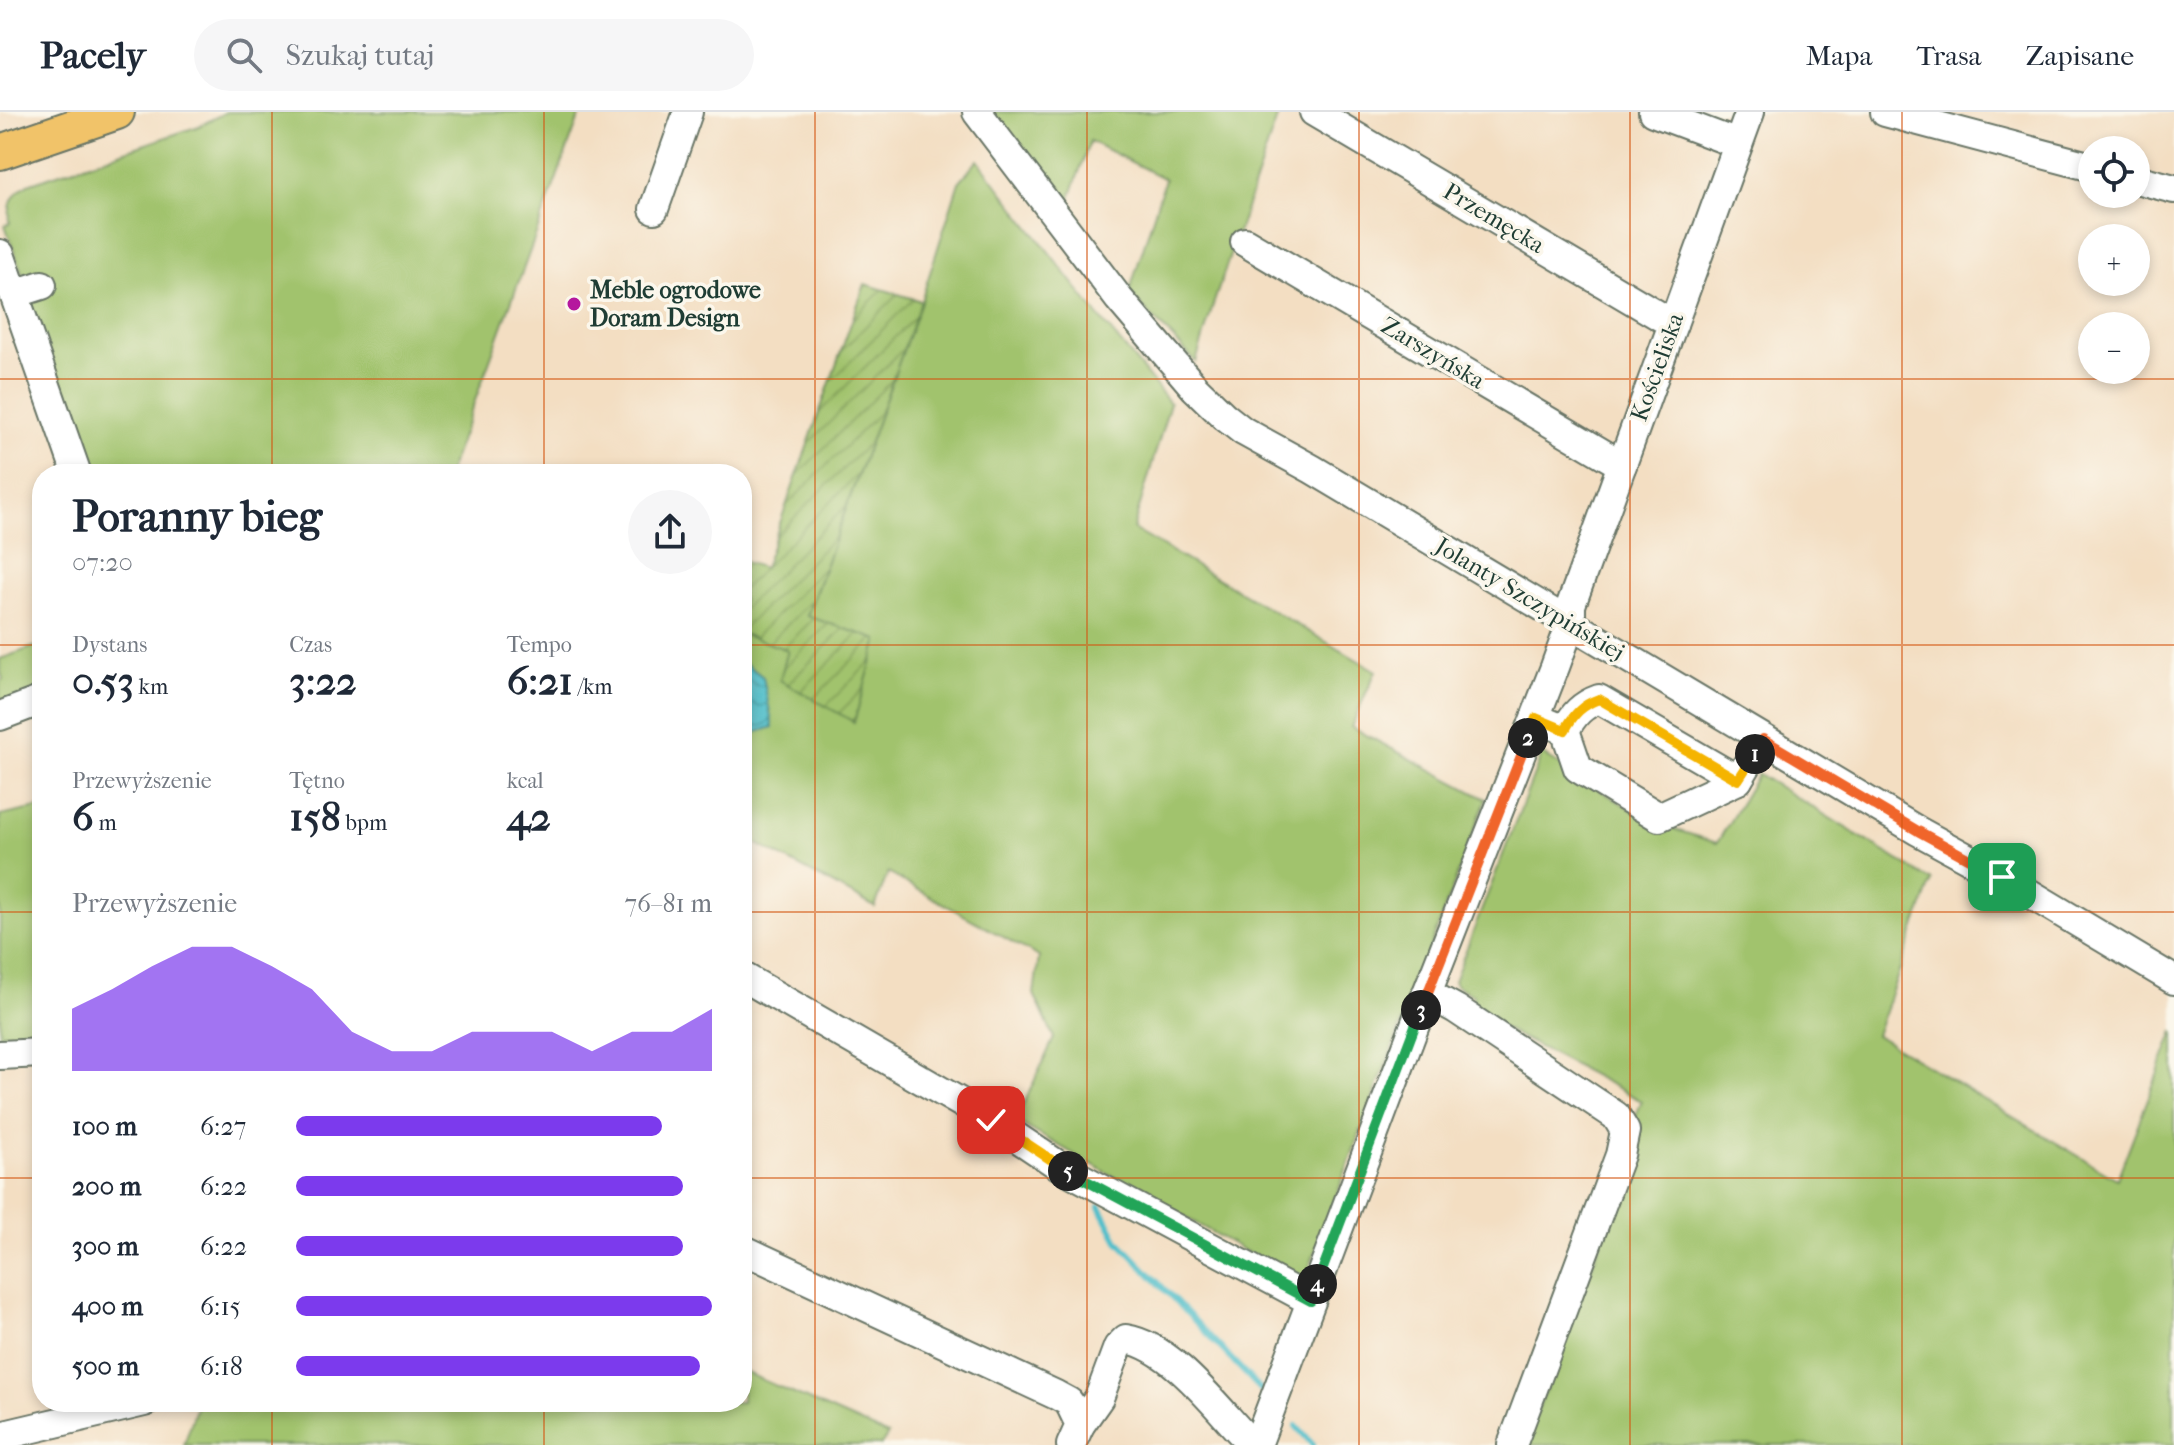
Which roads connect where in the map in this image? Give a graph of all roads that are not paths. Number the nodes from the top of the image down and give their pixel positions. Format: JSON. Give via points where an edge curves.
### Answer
{"nodes":[{"id":1,"x":117,"y":112,"type":"edge"},
{"id":2,"x":688,"y":112,"type":"edge"},
{"id":3,"x":977,"y":112,"type":"edge"},
{"id":4,"x":1314,"y":112,"type":"edge"},
{"id":5,"x":1653,"y":112,"type":"edge"},
{"id":6,"x":1750,"y":112,"type":"edge"},
{"id":7,"x":1885,"y":112,"type":"edge"},
{"id":8,"x":1738,"y":144,"type":"junction"},
{"id":9,"x":0,"y":152,"type":"edge"},
{"id":10,"x":2078,"y":163,"type":"edge"},
{"id":11,"x":2150,"y":183,"type":"edge"},
{"id":12,"x":2174,"y":189,"type":"edge"},
{"id":13,"x":654,"y":209,"type":"dead end"},
{"id":14,"x":1245,"y":242,"type":"dead end"},
{"id":15,"x":0,"y":254,"type":"edge"},
{"id":16,"x":42,"y":285,"type":"dead end"},
{"id":17,"x":14,"y":294,"type":"junction"},
{"id":18,"x":1673,"y":324,"type":"junction"},
{"id":19,"x":74,"y":464,"type":"edge"},
{"id":20,"x":1622,"y":465,"type":"junction"},
{"id":21,"x":1571,"y":623,"type":"junction"},
{"id":22,"x":32,"y":704,"type":"edge"},
{"id":23,"x":0,"y":716,"type":"edge"},
{"id":24,"x":1536,"y":718,"type":"junction"},
{"id":25,"x":1565,"y":730,"type":"junction"},
{"id":26,"x":1763,"y":739,"type":"junction"},
{"id":27,"x":1738,"y":780,"type":"junction"},
{"id":28,"x":2174,"y":980,"type":"edge"},
{"id":29,"x":752,"y":982,"type":"edge"},
{"id":30,"x":1427,"y":993,"type":"junction"},
{"id":31,"x":32,"y":1053,"type":"edge"},
{"id":32,"x":0,"y":1055,"type":"edge"},
{"id":33,"x":752,"y":1254,"type":"edge"},
{"id":34,"x":1311,"y":1301,"type":"junction"},
{"id":35,"x":102,"y":1412,"type":"edge"},
{"id":36,"x":1076,"y":1435,"type":"edge"},
{"id":37,"x":0,"y":1436,"type":"edge"},
{"id":38,"x":1257,"y":1444,"type":"edge"},
{"id":39,"x":1512,"y":1445,"type":"edge"}],
"edges":[{"from":1,"to":9,"type":"main road"},
{"from":2,"to":13,"type":"street"},
{"from":3,"to":21,"type":"street","name":"Jolanty Szczypińskiej","via":[[1119,299],[1224,416]]},
{"from":4,"to":18,"type":"street","name":"Przemęcka"},
{"from":5,"to":8,"type":"street"},
{"from":6,"to":8,"type":"street","name":"Kościeliska"},
{"from":7,"to":10,"type":"street"},
{"from":8,"to":18,"type":"street","name":"Kościeliska"},
{"from":11,"to":12,"type":"street"},
{"from":14,"to":20,"type":"street","name":"Zarszyńska"},
{"from":15,"to":17,"type":"street"},
{"from":16,"to":17,"type":"street"},
{"from":17,"to":19,"type":"street"},
{"from":18,"to":20,"type":"street","name":"Kościeliska"},
{"from":20,"to":21,"type":"street","name":"Kościeliska","via":[[1571,605]]},
{"from":21,"to":24,"type":"street","name":"Kościeliska"},
{"from":21,"to":26,"type":"street","name":"Jolanty Szczypińskiej"},
{"from":22,"to":23,"type":"street"},
{"from":24,"to":25,"type":"street"},
{"from":24,"to":30,"type":"street","name":"Kościeliska"},
{"from":25,"to":27,"type":"street","via":[[1574,714],[1599,699]]},
{"from":25,"to":27,"type":"street","via":[[1578,768],[1659,817]]},
{"from":26,"to":27,"type":"street"},
{"from":26,"to":28,"type":"street","name":"Jolanty Szczypińskiej"},
{"from":29,"to":34,"type":"street","via":[[991,1120],[1061,1167]]},
{"from":30,"to":34,"type":"street","name":"Kościeliska"},
{"from":30,"to":39,"type":"street","via":[[1616,1116],[1625,1131]]},
{"from":31,"to":32,"type":"street"},
{"from":33,"to":36,"type":"street","via":[[1069,1402]]},
{"from":34,"to":38,"type":"street","name":"Kościeliska"},
{"from":35,"to":37,"type":"street"},
{"from":36,"to":38,"type":"street","via":[[1126,1339],[1168,1357]]}]}
